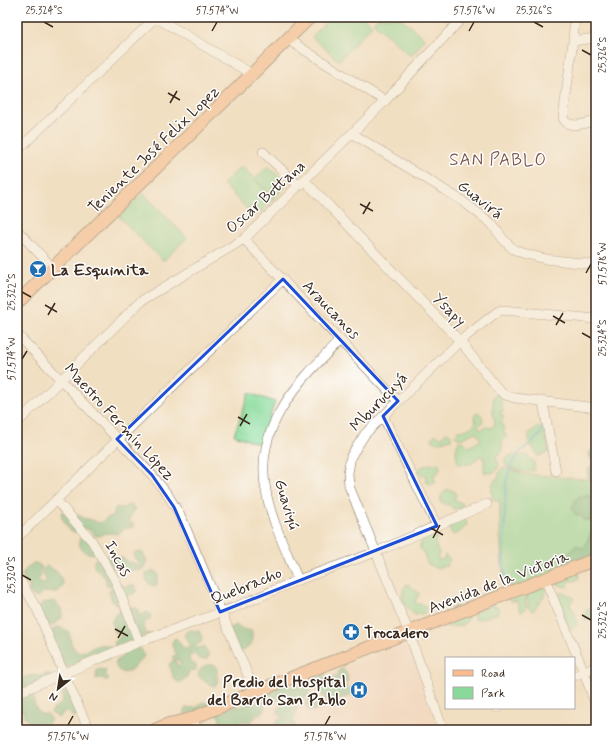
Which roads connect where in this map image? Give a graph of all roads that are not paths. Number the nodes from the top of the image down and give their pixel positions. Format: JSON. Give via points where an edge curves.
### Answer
{"nodes":[{"id":1,"x":155,"y":17,"type":"edge"},
{"id":2,"x":310,"y":17,"type":"edge"},
{"id":3,"x":463,"y":17,"type":"edge"},
{"id":4,"x":575,"y":17,"type":"edge"},
{"id":5,"x":596,"y":38,"type":"edge"},
{"id":6,"x":287,"y":39,"type":"junction"},
{"id":7,"x":573,"y":41,"type":"junction"},
{"id":8,"x":252,"y":74,"type":"junction"},
{"id":9,"x":385,"y":101,"type":"junction"},
{"id":10,"x":596,"y":121,"type":"edge"},
{"id":11,"x":353,"y":134,"type":"junction"},
{"id":12,"x":17,"y":152,"type":"edge"},
{"id":13,"x":263,"y":152,"type":"dead end"},
{"id":14,"x":302,"y":183,"type":"junction"},
{"id":15,"x":17,"y":230,"type":"edge"},
{"id":16,"x":244,"y":239,"type":"junction"},
{"id":17,"x":596,"y":265,"type":"edge"},
{"id":18,"x":53,"y":268,"type":"junction"},
{"id":19,"x":283,"y":279,"type":"junction"},
{"id":20,"x":17,"y":303,"type":"edge"},
{"id":21,"x":596,"y":319,"type":"edge"},
{"id":22,"x":17,"y":334,"type":"edge"},
{"id":23,"x":340,"y":340,"type":"junction"},
{"id":24,"x":460,"y":341,"type":"junction"},
{"id":25,"x":61,"y":380,"type":"junction"},
{"id":26,"x":398,"y":401,"type":"junction"},
{"id":27,"x":543,"y":403,"type":"junction"},
{"id":28,"x":596,"y":408,"type":"edge"},
{"id":29,"x":383,"y":416,"type":"junction"},
{"id":30,"x":17,"y":423,"type":"edge"},
{"id":31,"x":117,"y":439,"type":"junction"},
{"id":32,"x":556,"y":471,"type":"dead end"},
{"id":33,"x":56,"y":500,"type":"junction"},
{"id":34,"x":487,"y":504,"type":"dead end"},
{"id":35,"x":437,"y":526,"type":"junction"},
{"id":36,"x":17,"y":538,"type":"edge"},
{"id":37,"x":376,"y":552,"type":"junction"},
{"id":38,"x":596,"y":559,"type":"edge"},
{"id":39,"x":17,"y":575,"type":"edge"},
{"id":40,"x":298,"y":580,"type":"junction"},
{"id":41,"x":545,"y":580,"type":"junction"},
{"id":42,"x":220,"y":612,"type":"junction"},
{"id":43,"x":409,"y":633,"type":"junction"},
{"id":44,"x":139,"y":642,"type":"junction"},
{"id":45,"x":596,"y":667,"type":"edge"},
{"id":46,"x":584,"y":672,"type":"junction"},
{"id":47,"x":64,"y":674,"type":"junction"},
{"id":48,"x":575,"y":676,"type":"edge"},
{"id":49,"x":255,"y":692,"type":"junction"},
{"id":50,"x":17,"y":693,"type":"edge"},
{"id":51,"x":596,"y":706,"type":"edge"},
{"id":52,"x":190,"y":719,"type":"junction"},
{"id":53,"x":89,"y":730,"type":"edge"},
{"id":54,"x":154,"y":730,"type":"edge"},
{"id":55,"x":175,"y":730,"type":"edge"},
{"id":56,"x":197,"y":730,"type":"edge"},
{"id":57,"x":443,"y":730,"type":"edge"}],
"edges":[{"from":1,"to":8,"type":"street"},
{"from":1,"to":12,"type":"street"},
{"from":2,"to":6,"type":"main road","name":"Teniente José Felix Lopez"},
{"from":3,"to":9,"type":"street","name":"Oscar Bottana"},
{"from":4,"to":7,"type":"street"},
{"from":5,"to":7,"type":"street"},
{"from":6,"to":8,"type":"main road","name":"Teniente José Felix Lopez"},
{"from":6,"to":9,"type":"street"},
{"from":7,"to":10,"type":"street","via":[[563,118],[568,124],[575,125]]},
{"from":8,"to":18,"type":"main road","name":"Teniente José Felix Lopez"},
{"from":9,"to":11,"type":"street","name":"Oscar Bottana"},
{"from":11,"to":14,"type":"street","name":"Oscar Bottana"},
{"from":11,"to":17,"type":"street","name":"Guavirá","via":[[461,200],[491,223],[513,249],[546,259]]},
{"from":13,"to":14,"type":"street","name":"Ysapy"},
{"from":14,"to":16,"type":"street","name":"Oscar Bottana"},
{"from":14,"to":24,"type":"street","name":"Ysapy"},
{"from":15,"to":18,"type":"street"},
{"from":16,"to":19,"type":"street","name":"Araucanos"},
{"from":16,"to":25,"type":"street","name":"Oscar Bottana","via":[[141,301]]},
{"from":18,"to":20,"type":"main road","name":"Teniente José Felix Lopez"},
{"from":19,"to":23,"type":"street","name":"Araucanos"},
{"from":19,"to":31,"type":"street"},
{"from":21,"to":24,"type":"street","name":"Mburucuyá","via":[[502,310]]},
{"from":22,"to":25,"type":"street","name":"Maestro Fermín López"},
{"from":23,"to":26,"type":"street","name":"Araucanos"},
{"from":23,"to":40,"type":"street","name":"Guaviyú","via":[[291,394],[276,418],[266,444],[263,473],[266,492]]},
{"from":24,"to":26,"type":"street","name":"Mburucuyá"},
{"from":24,"to":27,"type":"street","name":"Ysapy","via":[[497,388],[506,395]]},
{"from":25,"to":30,"type":"street","name":"Oscar Bottana"},
{"from":25,"to":31,"type":"street","name":"Maestro Fermín López"},
{"from":26,"to":29,"type":"street","name":"Mburucuyá"},
{"from":27,"to":28,"type":"street","name":"Ysapy"},
{"from":27,"to":32,"type":"street"},
{"from":29,"to":35,"type":"street"},
{"from":29,"to":37,"type":"street","name":"Mburucuyá","via":[[356,446],[348,473],[349,486]]},
{"from":31,"to":33,"type":"street"},
{"from":31,"to":42,"type":"street","name":"Maestro Fermín López","via":[[152,475],[171,501],[182,520]]},
{"from":33,"to":36,"type":"street"},
{"from":33,"to":44,"type":"street","name":"Incas","via":[[92,541],[115,580]]},
{"from":34,"to":35,"type":"street","name":"Quebracho"},
{"from":35,"to":37,"type":"street","name":"Quebracho"},
{"from":37,"to":40,"type":"street","name":"Quebracho"},
{"from":37,"to":43,"type":"street","name":"Mburucuyá"},
{"from":38,"to":41,"type":"main road","name":"Avenida de la Victoria"},
{"from":39,"to":47,"type":"street","via":[[37,609]]},
{"from":40,"to":42,"type":"street","name":"Quebracho"},
{"from":41,"to":43,"type":"main road","name":"Avenida de la Victoria"},
{"from":41,"to":46,"type":"street"},
{"from":42,"to":44,"type":"street","name":"Quebracho"},
{"from":42,"to":49,"type":"street","name":"Maestro Fermín López"},
{"from":43,"to":49,"type":"main road","name":"Avenida de la Victoria"},
{"from":43,"to":57,"type":"street","name":"Mburucuyá"},
{"from":44,"to":47,"type":"street","name":"Quebracho"},
{"from":45,"to":46,"type":"street"},
{"from":46,"to":48,"type":"street"},
{"from":46,"to":51,"type":"street"},
{"from":47,"to":50,"type":"street","name":"Quebracho"},
{"from":47,"to":53,"type":"street"},
{"from":49,"to":52,"type":"main road","name":"Avenida de la Victoria"},
{"from":52,"to":54,"type":"main road","name":"Avenida de la Victoria"},
{"from":52,"to":55,"type":"main road","name":"Avenida de la Victoria"},
{"from":52,"to":56,"type":"street"}]}
